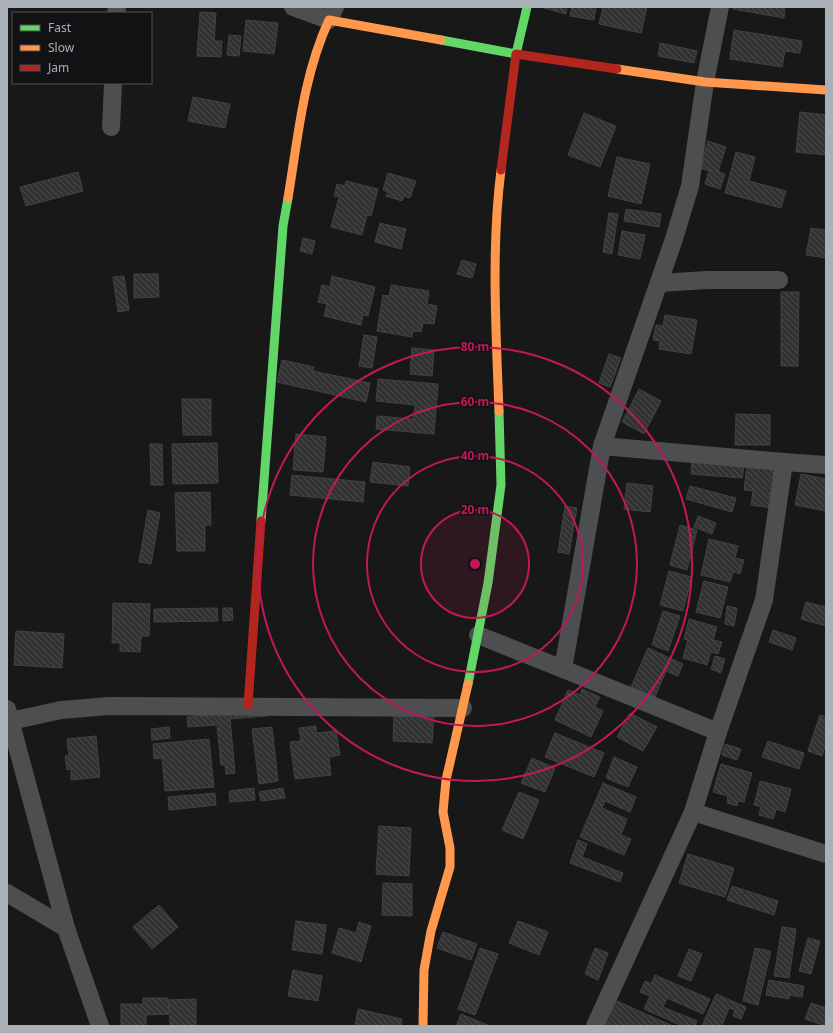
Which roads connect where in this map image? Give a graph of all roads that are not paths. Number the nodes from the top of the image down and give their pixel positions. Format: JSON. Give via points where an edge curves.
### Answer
{"nodes":[{"id":1,"x":294,"y":7,"type":"edge"},
{"id":2,"x":527,"y":7,"type":"edge"},
{"id":3,"x":720,"y":7,"type":"edge"},
{"id":4,"x":332,"y":14,"type":"edge"},
{"id":5,"x":516,"y":54,"type":"junction"},
{"id":6,"x":705,"y":82,"type":"junction"},
{"id":7,"x":113,"y":84,"type":"edge"},
{"id":8,"x":826,"y":90,"type":"edge"},
{"id":9,"x":111,"y":127,"type":"dead end"},
{"id":10,"x":778,"y":280,"type":"dead end"},
{"id":11,"x":659,"y":283,"type":"junction"},
{"id":12,"x":602,"y":446,"type":"junction"},
{"id":13,"x":784,"y":462,"type":"junction"},
{"id":14,"x":826,"y":465,"type":"edge"},
{"id":15,"x":478,"y":635,"type":"junction"},
{"id":16,"x":563,"y":669,"type":"junction"},
{"id":17,"x":248,"y":706,"type":"junction"},
{"id":18,"x":463,"y":708,"type":"junction"},
{"id":19,"x":9,"y":715,"type":"edge"},
{"id":20,"x":718,"y":732,"type":"junction"},
{"id":21,"x":693,"y":812,"type":"junction"},
{"id":22,"x":826,"y":854,"type":"edge"},
{"id":23,"x":7,"y":893,"type":"edge"},
{"id":24,"x":66,"y":928,"type":"junction"},
{"id":25,"x":100,"y":1026,"type":"edge"},
{"id":26,"x":423,"y":1026,"type":"edge"},
{"id":27,"x":595,"y":1026,"type":"edge"}],
"edges":[{"from":1,"to":4,"type":"street"},
{"from":2,"to":5,"type":"street"},
{"from":3,"to":6,"type":"street"},
{"from":4,"to":5,"type":"street"},
{"from":4,"to":17,"type":"street","via":[[312,62],[283,226]]},
{"from":5,"to":6,"type":"street"},
{"from":5,"to":15,"type":"street","via":[[497,202],[496,327],[501,485],[488,583]]},
{"from":6,"to":8,"type":"street"},
{"from":6,"to":11,"type":"street","via":[[690,186]]},
{"from":7,"to":9,"type":"street"},
{"from":10,"to":11,"type":"street"},
{"from":11,"to":12,"type":"street"},
{"from":12,"to":13,"type":"street"},
{"from":12,"to":16,"type":"street"},
{"from":13,"to":14,"type":"street"},
{"from":13,"to":20,"type":"street","via":[[764,600]]},
{"from":15,"to":16,"type":"street"},
{"from":15,"to":18,"type":"street"},
{"from":16,"to":20,"type":"street"},
{"from":17,"to":18,"type":"street"},
{"from":17,"to":19,"type":"street","via":[[109,706]]},
{"from":18,"to":26,"type":"street","via":[[446,780],[443,812],[450,848],[450,867],[430,931],[425,962]]},
{"from":19,"to":24,"type":"street"},
{"from":20,"to":21,"type":"street"},
{"from":21,"to":22,"type":"street"},
{"from":21,"to":27,"type":"street"},
{"from":23,"to":24,"type":"street"},
{"from":24,"to":25,"type":"street"}]}
